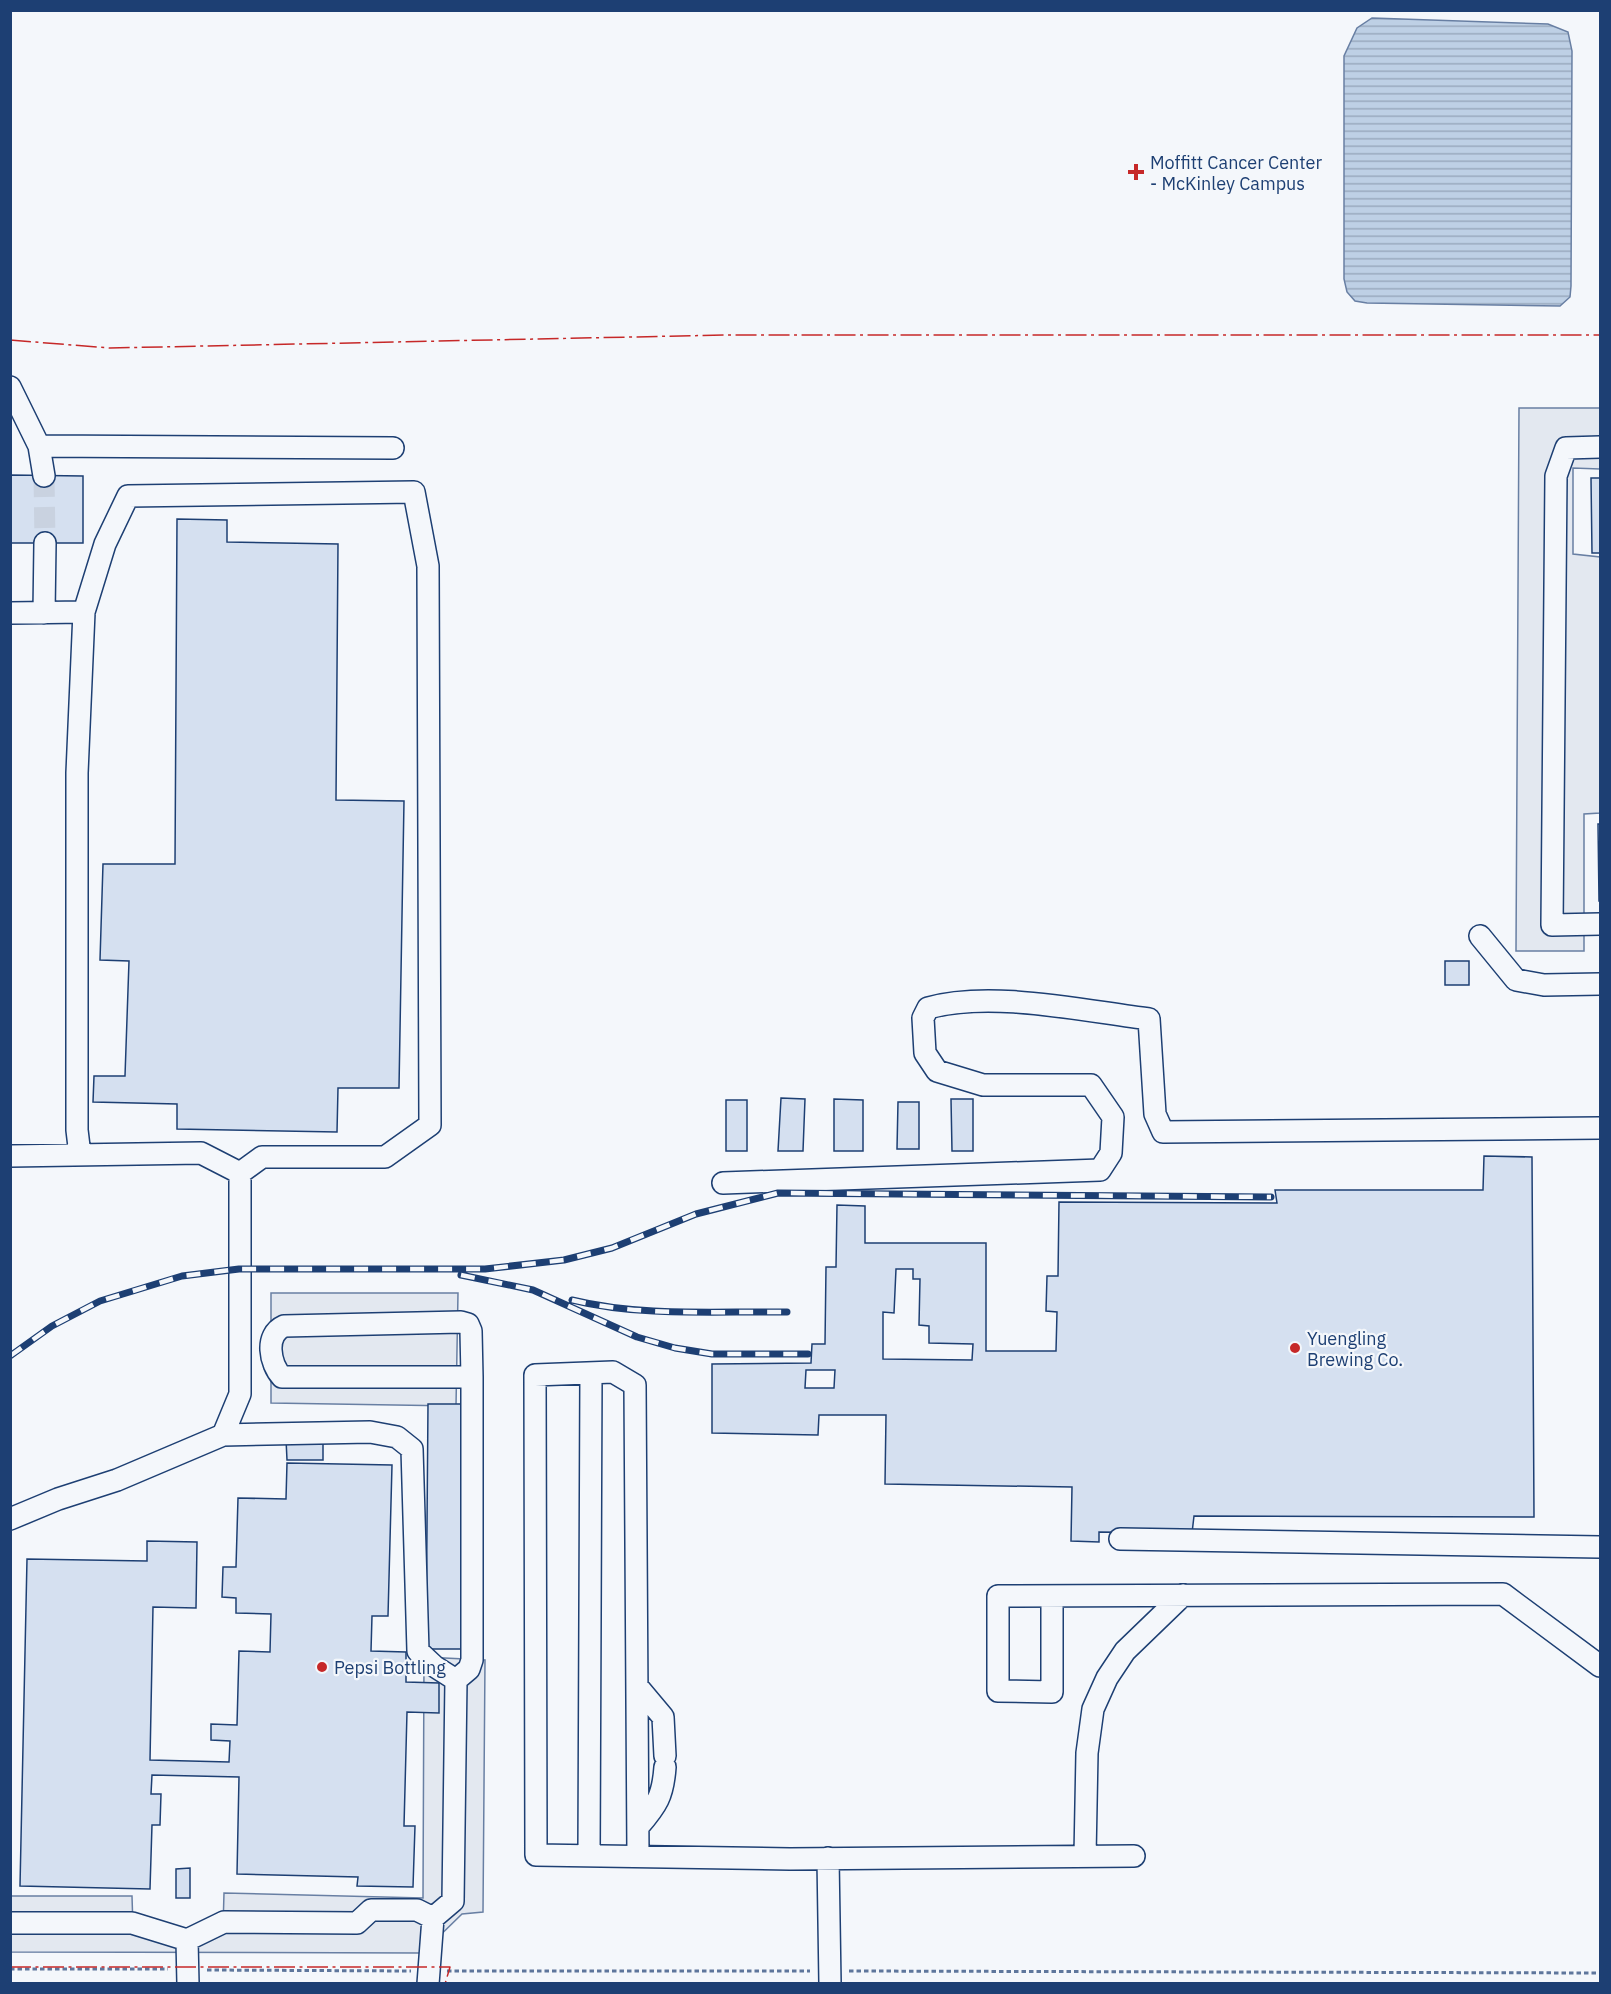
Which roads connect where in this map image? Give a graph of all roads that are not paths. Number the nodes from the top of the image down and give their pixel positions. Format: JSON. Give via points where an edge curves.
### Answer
{"nodes":[{"id":1,"x":10,"y":387,"type":"edge"},
{"id":2,"x":39,"y":446,"type":"junction"},
{"id":3,"x":1600,"y":447,"type":"edge"},
{"id":4,"x":393,"y":448,"type":"dead end"},
{"id":5,"x":44,"y":476,"type":"tunnel mouth"},
{"id":6,"x":45,"y":543,"type":"tunnel mouth"},
{"id":7,"x":84,"y":612,"type":"junction"},
{"id":8,"x":10,"y":613,"type":"edge"},
{"id":9,"x":44,"y":613,"type":"junction"},
{"id":10,"x":1600,"y":924,"type":"edge"},
{"id":11,"x":1480,"y":936,"type":"dead end"},
{"id":12,"x":1600,"y":984,"type":"edge"},
{"id":13,"x":1600,"y":1128,"type":"edge"},
{"id":14,"x":80,"y":1155,"type":"junction"},
{"id":15,"x":10,"y":1156,"type":"edge"},
{"id":16,"x":240,"y":1173,"type":"junction"},
{"id":17,"x":723,"y":1182,"type":"dead end"},
{"id":18,"x":591,"y":1373,"type":"junction"},
{"id":19,"x":472,"y":1377,"type":"junction"},
{"id":20,"x":223,"y":1435,"type":"junction"},
{"id":21,"x":10,"y":1519,"type":"edge"},
{"id":22,"x":1120,"y":1539,"type":"dead end"},
{"id":23,"x":1600,"y":1547,"type":"edge"},
{"id":24,"x":1183,"y":1595,"type":"junction"},
{"id":25,"x":1052,"y":1596,"type":"junction"},
{"id":26,"x":1600,"y":1666,"type":"edge"},
{"id":27,"x":456,"y":1680,"type":"junction"},
{"id":28,"x":637,"y":1686,"type":"junction"},
{"id":29,"x":638,"y":1827,"type":"junction"},
{"id":30,"x":589,"y":1856,"type":"junction"},
{"id":31,"x":638,"y":1856,"type":"junction"},
{"id":32,"x":1085,"y":1856,"type":"junction"},
{"id":33,"x":1134,"y":1856,"type":"dead end"},
{"id":34,"x":828,"y":1858,"type":"junction"},
{"id":35,"x":433,"y":1918,"type":"junction"},
{"id":36,"x":10,"y":1923,"type":"edge"},
{"id":37,"x":188,"y":1940,"type":"junction"},
{"id":38,"x":188,"y":1976,"type":"edge"},
{"id":39,"x":429,"y":1977,"type":"edge"},
{"id":40,"x":830,"y":1977,"type":"edge"}],
"edges":[{"from":1,"to":2,"type":"lane"},
{"from":2,"to":4,"type":"lane"},
{"from":2,"to":5,"type":"lane"},
{"from":3,"to":10,"type":"lane","via":[[1566,448],[1556,476],[1552,925]]},
{"from":6,"to":9,"type":"lane"},
{"from":7,"to":9,"type":"lane"},
{"from":7,"to":14,"type":"lane","via":[[77,773]]},
{"from":7,"to":16,"type":"lane","via":[[105,544],[128,496],[414,492],[428,566],[430,1125],[385,1157],[262,1157]]},
{"from":8,"to":9,"type":"lane"},
{"from":11,"to":12,"type":"lane","via":[[1516,980],[1544,985]]},
{"from":13,"to":17,"type":"lane","via":[[1163,1132],[1155,1114],[1149,1018],[1008,1002],[952,1001],[928,1008],[923,1018],[925,1053],[938,1071],[982,1085],[1091,1085],[1113,1117],[1111,1153],[1100,1170]]},
{"from":14,"to":15,"type":"lane"},
{"from":14,"to":16,"type":"lane","via":[[201,1153]]},
{"from":16,"to":20,"type":"lane","via":[[240,1394]]},
{"from":18,"to":28,"type":"lane","via":[[613,1372],[635,1385]]},
{"from":18,"to":30,"type":"lane"},
{"from":18,"to":30,"type":"lane","via":[[535,1375],[536,1855]]},
{"from":19,"to":19,"type":"lane","via":[[471,1331],[468,1324],[461,1322],[284,1326],[272,1336],[276,1370],[282,1377]]},
{"from":19,"to":27,"type":"lane","via":[[472,1660],[469,1669]]},
{"from":20,"to":21,"type":"lane"},
{"from":20,"to":27,"type":"lane","via":[[370,1432],[397,1437],[412,1449],[418,1651]]},
{"from":22,"to":23,"type":"lane"},
{"from":24,"to":25,"type":"lane"},
{"from":24,"to":26,"type":"lane","via":[[1503,1594]]},
{"from":24,"to":32,"type":"lane","via":[[1125,1651],[1107,1678],[1094,1709],[1088,1753]]},
{"from":25,"to":25,"type":"lane","via":[[998,1596],[998,1690],[1052,1692]]},
{"from":27,"to":35,"type":"lane","via":[[453,1901]]},
{"from":28,"to":29,"type":"lane"},
{"from":28,"to":29,"type":"lane","via":[[663,1717],[665,1762],[664,1787],[658,1804]]},
{"from":29,"to":31,"type":"lane"},
{"from":30,"to":31,"type":"lane"},
{"from":31,"to":34,"type":"lane"},
{"from":32,"to":33,"type":"lane"},
{"from":32,"to":34,"type":"lane"},
{"from":34,"to":40,"type":"lane"},
{"from":35,"to":37,"type":"lane","via":[[417,1910],[371,1910],[357,1923],[224,1922]]},
{"from":35,"to":39,"type":"lane"},
{"from":36,"to":37,"type":"lane","via":[[132,1923]]},
{"from":37,"to":38,"type":"lane"}]}
